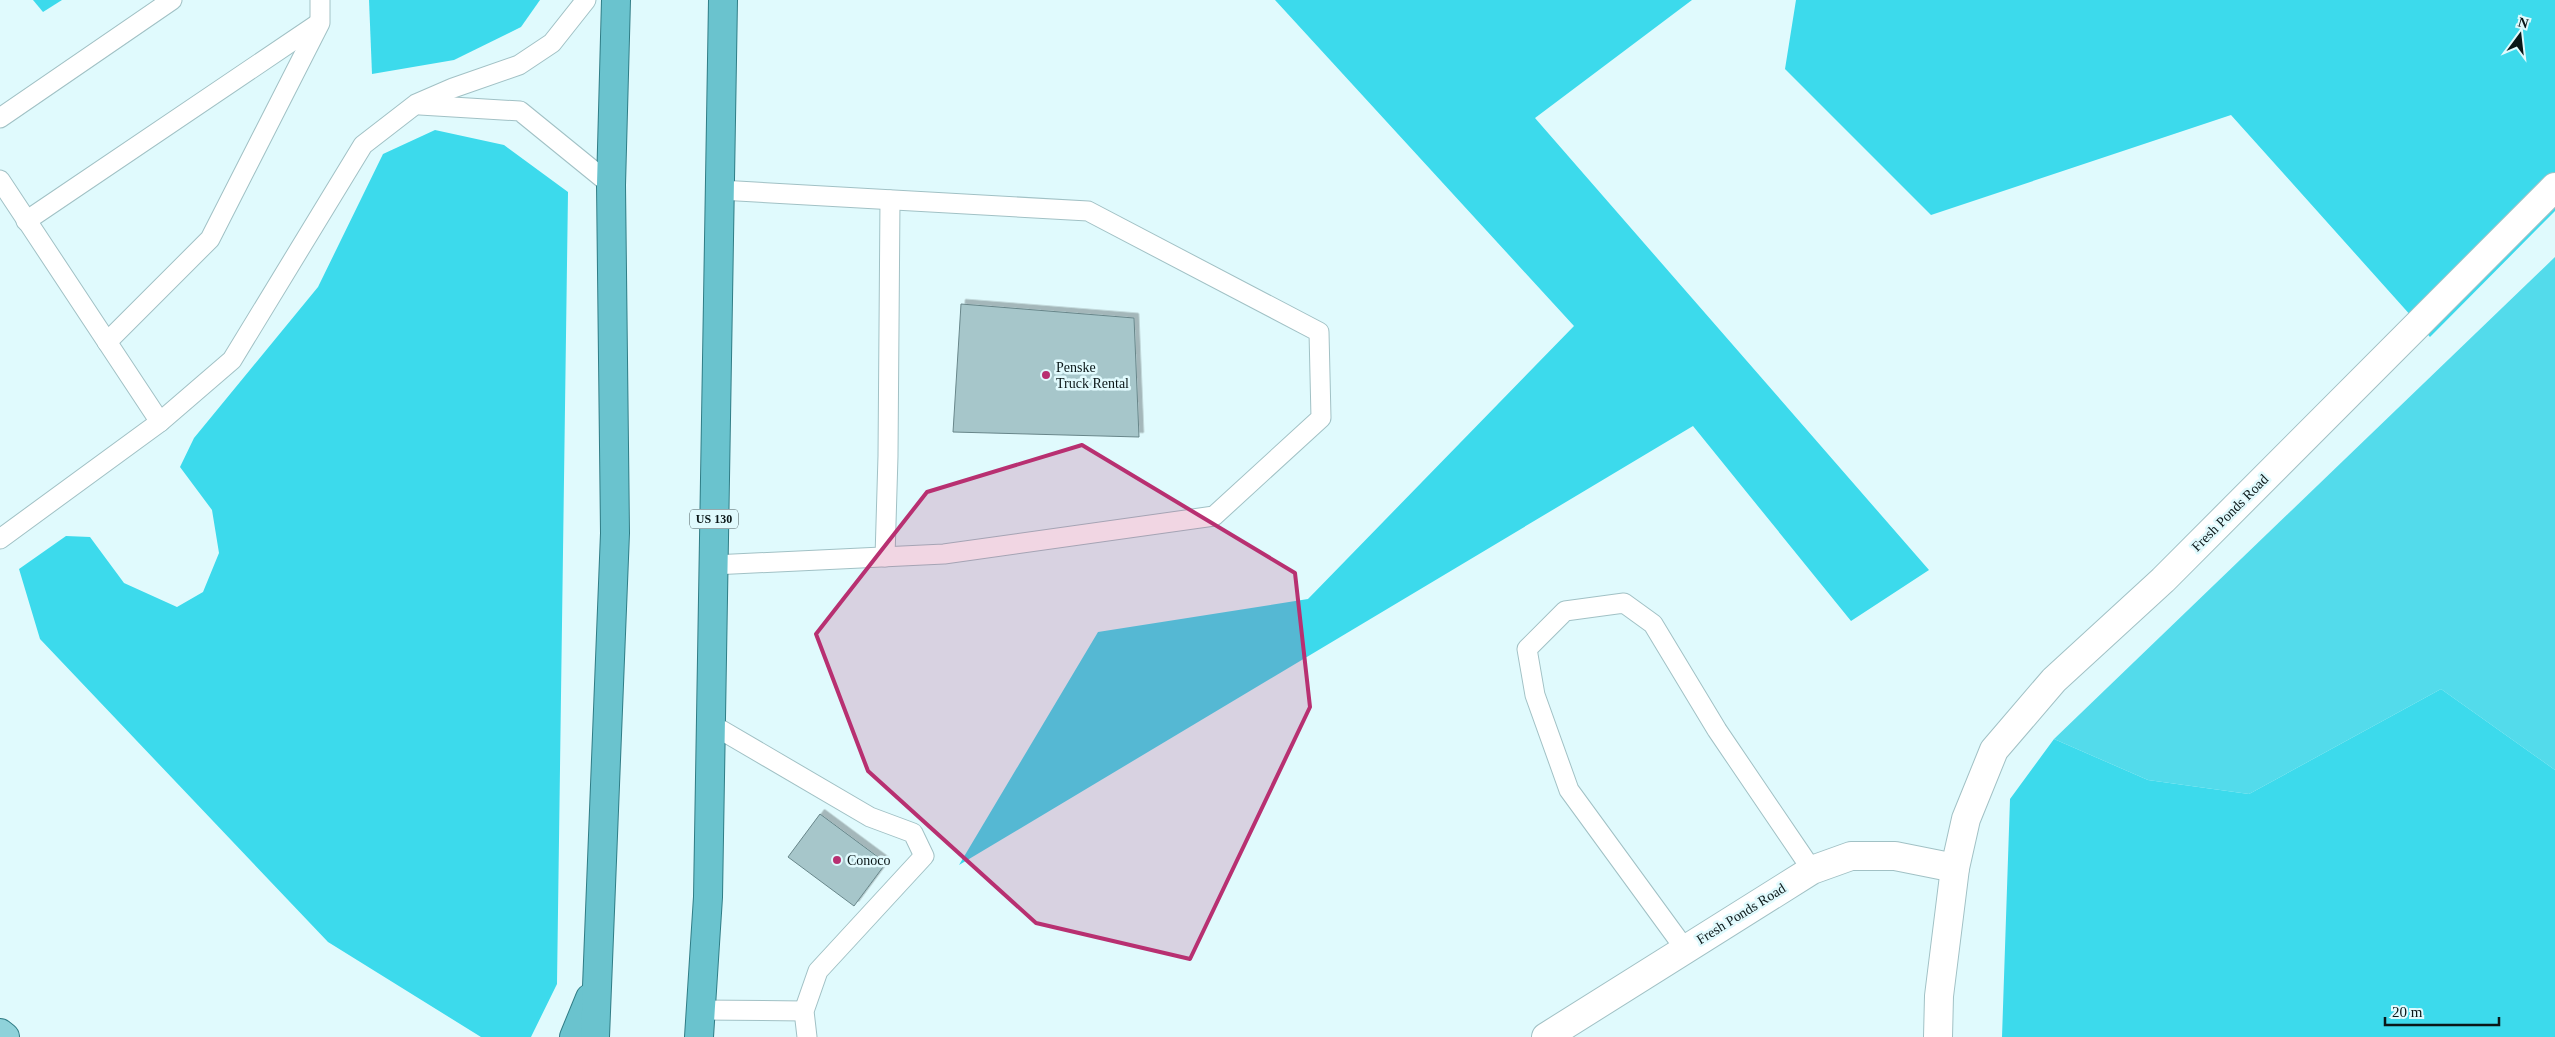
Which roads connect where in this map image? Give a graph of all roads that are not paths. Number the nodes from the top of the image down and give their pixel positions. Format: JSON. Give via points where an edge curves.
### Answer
{"nodes":[{"id":1,"x":172,"y":0,"type":"edge"},
{"id":2,"x":320,"y":0,"type":"edge"},
{"id":3,"x":586,"y":0,"type":"edge"},
{"id":4,"x":616,"y":0,"type":"edge"},
{"id":5,"x":722,"y":0,"type":"edge"},
{"id":6,"x":320,"y":22,"type":"junction"},
{"id":7,"x":416,"y":104,"type":"junction"},
{"id":8,"x":0,"y":118,"type":"edge"},
{"id":9,"x":0,"y":180,"type":"edge"},
{"id":10,"x":611,"y":185,"type":"junction"},
{"id":11,"x":2555,"y":187,"type":"edge"},
{"id":12,"x":720,"y":190,"type":"junction"},
{"id":13,"x":890,"y":200,"type":"junction"},
{"id":14,"x":26,"y":221,"type":"junction"},
{"id":15,"x":107,"y":342,"type":"junction"},
{"id":16,"x":160,"y":422,"type":"junction"},
{"id":17,"x":1,"y":535,"type":"edge"},
{"id":18,"x":885,"y":557,"type":"junction"},
{"id":19,"x":713,"y":566,"type":"junction"},
{"id":20,"x":711,"y":724,"type":"junction"},
{"id":21,"x":1955,"y":868,"type":"junction"},
{"id":22,"x":1812,"y":870,"type":"junction"},
{"id":23,"x":1685,"y":949,"type":"junction"},
{"id":24,"x":598,"y":981,"type":"junction"},
{"id":25,"x":701,"y":1010,"type":"junction"},
{"id":26,"x":804,"y":1011,"type":"junction"},
{"id":27,"x":0,"y":1033,"type":"edge"},
{"id":28,"x":6,"y":1037,"type":"edge"},
{"id":29,"x":574,"y":1037,"type":"edge"},
{"id":30,"x":595,"y":1037,"type":"edge"},
{"id":31,"x":699,"y":1037,"type":"edge"},
{"id":32,"x":807,"y":1037,"type":"edge"},
{"id":33,"x":1546,"y":1037,"type":"edge"},
{"id":34,"x":1938,"y":1037,"type":"edge"}],
"edges":[{"from":1,"to":8,"type":"lane"},
{"from":2,"to":6,"type":"lane"},
{"from":3,"to":7,"type":"lane","via":[[552,43],[519,65]]},
{"from":4,"to":10,"type":"highway"},
{"from":5,"to":12,"type":"highway","number":"US 130"},
{"from":6,"to":14,"type":"lane"},
{"from":6,"to":15,"type":"lane","via":[[210,239]]},
{"from":7,"to":10,"type":"lane","via":[[520,111]]},
{"from":7,"to":16,"type":"lane","via":[[363,145],[232,360]]},
{"from":9,"to":14,"type":"lane"},
{"from":10,"to":24,"type":"highway","via":[[615,533]]},
{"from":11,"to":21,"type":"street","name":"Fresh Ponds Road","via":[[2164,580],[2054,680],[1994,750],[1966,819]]},
{"from":12,"to":13,"type":"lane"},
{"from":12,"to":19,"type":"highway","number":"US 130"},
{"from":13,"to":18,"type":"lane"},
{"from":13,"to":18,"type":"lane","via":[[1088,210],[1319,332],[1321,418],[1214,516],[944,554]]},
{"from":14,"to":15,"type":"lane"},
{"from":15,"to":16,"type":"lane"},
{"from":16,"to":17,"type":"lane"},
{"from":18,"to":19,"type":"lane"},
{"from":19,"to":20,"type":"highway","number":"US 130"},
{"from":20,"to":25,"type":"highway","number":"US 130","via":[[708,897]]},
{"from":20,"to":26,"type":"lane","via":[[870,817],[913,833],[924,856],[818,971]]},
{"from":21,"to":22,"type":"street","name":"Fresh Ponds Road","via":[[1895,856],[1851,856]]},
{"from":21,"to":34,"type":"street","name":"Fresh Ponds Road","via":[[1939,996]]},
{"from":22,"to":23,"type":"street","name":"Fresh Ponds Road"},
{"from":22,"to":23,"type":"lane","via":[[1717,730],[1653,624],[1624,603],[1565,611],[1527,649],[1535,695],[1569,790]]},
{"from":23,"to":33,"type":"street","name":"Fresh Ponds Road"},
{"from":24,"to":29,"type":"highway"},
{"from":24,"to":30,"type":"highway"},
{"from":25,"to":26,"type":"lane"},
{"from":25,"to":31,"type":"highway","number":"US 130"},
{"from":26,"to":32,"type":"lane"},
{"from":27,"to":28,"type":"main road"}]}
